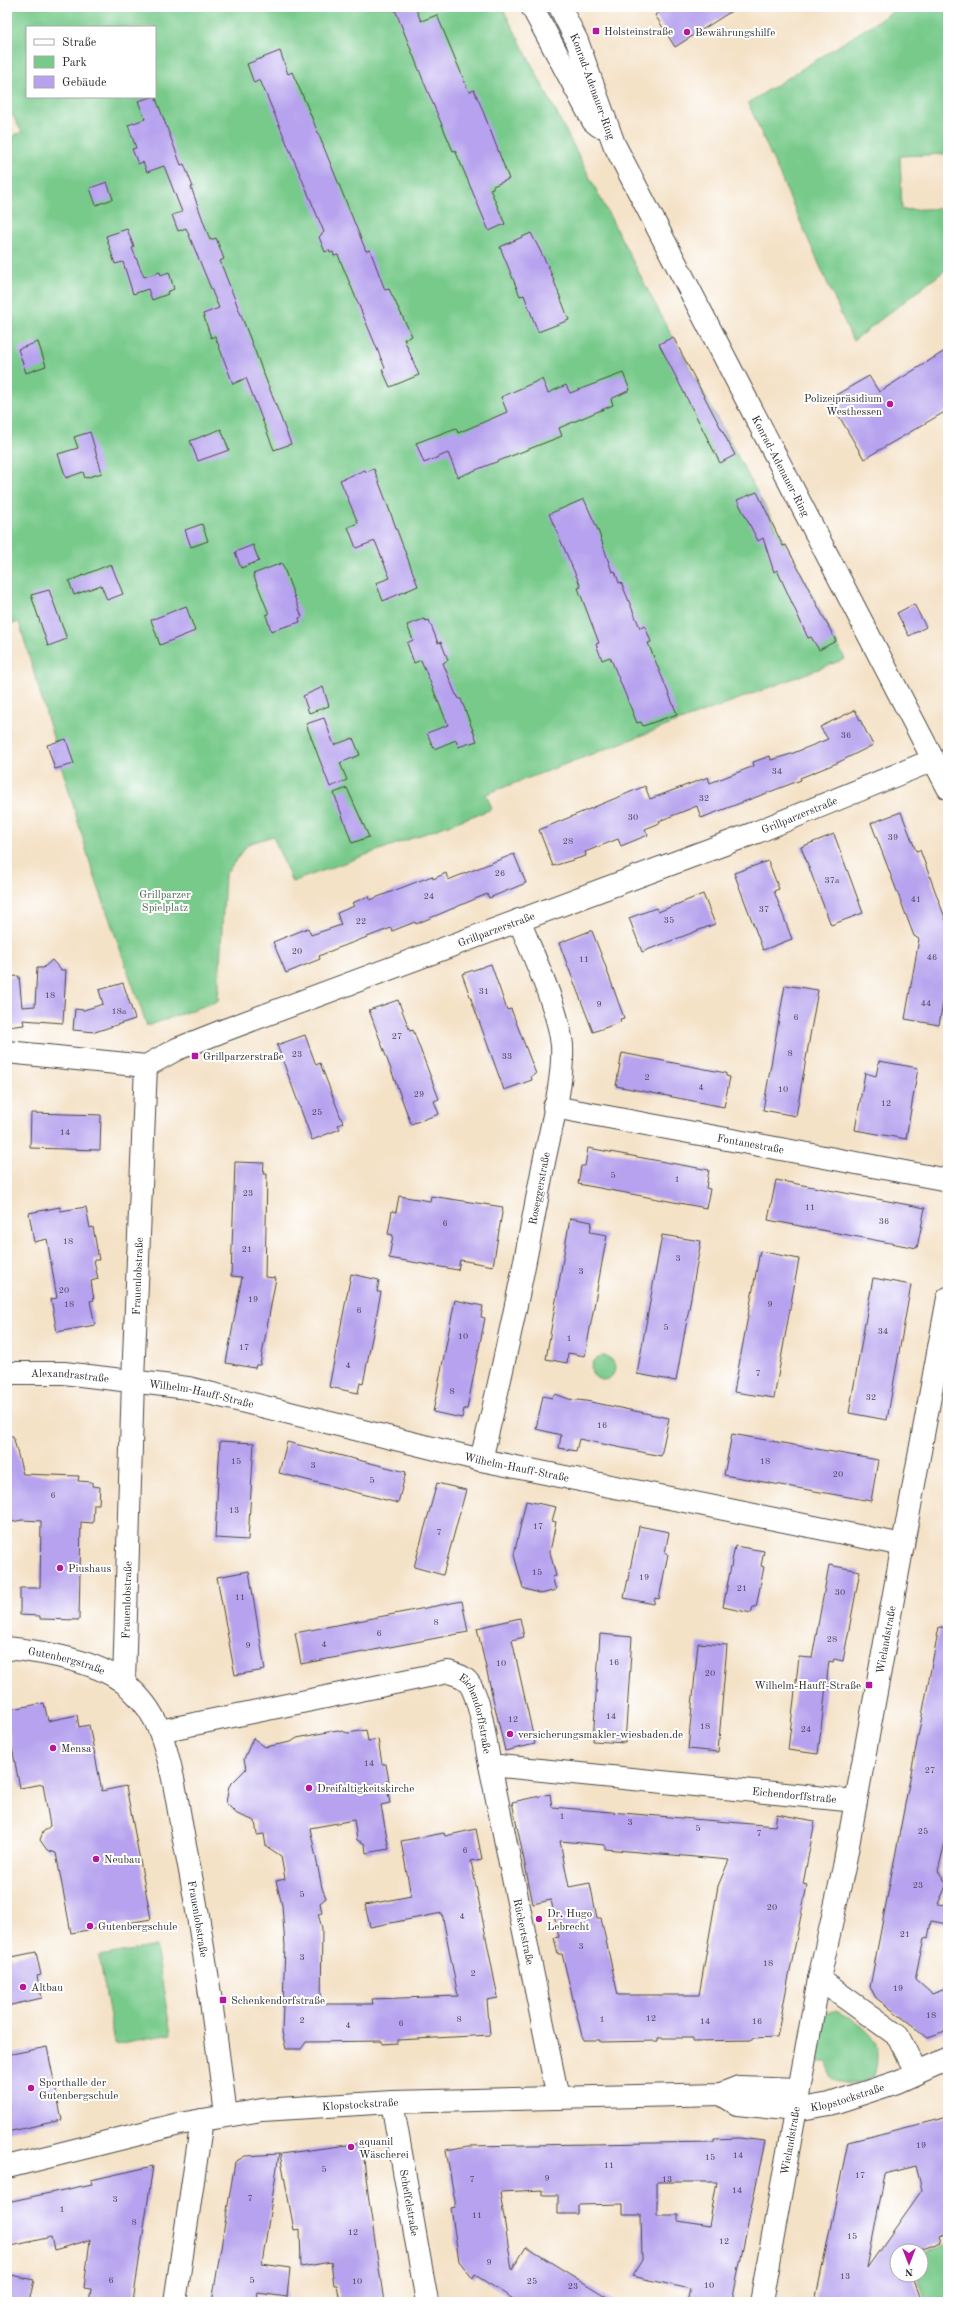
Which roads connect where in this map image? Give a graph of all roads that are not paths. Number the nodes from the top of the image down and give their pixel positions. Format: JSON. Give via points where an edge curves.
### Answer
{"nodes":[{"id":1,"x":532,"y":7,"type":"edge"},
{"id":2,"x":560,"y":7,"type":"edge"},
{"id":3,"x":614,"y":144,"type":"junction"},
{"id":4,"x":933,"y":760,"type":"junction"},
{"id":5,"x":948,"y":788,"type":"edge"},
{"id":6,"x":519,"y":920,"type":"junction"},
{"id":7,"x":7,"y":1052,"type":"edge"},
{"id":8,"x":146,"y":1066,"type":"junction"},
{"id":9,"x":554,"y":1106,"type":"junction"},
{"id":10,"x":948,"y":1180,"type":"edge"},
{"id":11,"x":948,"y":1298,"type":"edge"},
{"id":12,"x":7,"y":1373,"type":"edge"},
{"id":13,"x":133,"y":1380,"type":"junction"},
{"id":14,"x":482,"y":1460,"type":"junction"},
{"id":15,"x":903,"y":1545,"type":"junction"},
{"id":16,"x":7,"y":1648,"type":"edge"},
{"id":17,"x":124,"y":1682,"type":"junction"},
{"id":18,"x":160,"y":1731,"type":"junction"},
{"id":19,"x":490,"y":1765,"type":"junction"},
{"id":20,"x":856,"y":1801,"type":"junction"},
{"id":21,"x":820,"y":1979,"type":"junction"},
{"id":22,"x":948,"y":2059,"type":"edge"},
{"id":23,"x":916,"y":2072,"type":"junction"},
{"id":24,"x":558,"y":2098,"type":"junction"},
{"id":25,"x":797,"y":2099,"type":"junction"},
{"id":26,"x":392,"y":2102,"type":"junction"},
{"id":27,"x":226,"y":2115,"type":"junction"},
{"id":28,"x":202,"y":2120,"type":"junction"},
{"id":29,"x":7,"y":2167,"type":"edge"},
{"id":30,"x":428,"y":2301,"type":"edge"},
{"id":31,"x":175,"y":2302,"type":"edge"},
{"id":32,"x":761,"y":2302,"type":"edge"}],
"edges":[{"from":1,"to":3,"type":"street","name":"Konrad-Adenauer-Ring","via":[[593,120]]},
{"from":2,"to":3,"type":"street","name":"Konrad-Adenauer-Ring","via":[[580,48]]},
{"from":3,"to":4,"type":"street","name":"Konrad-Adenauer-Ring"},
{"from":4,"to":5,"type":"street","name":"Konrad-Adenauer-Ring"},
{"from":4,"to":6,"type":"street","name":"Grillparzerstraße","via":[[757,832]]},
{"from":6,"to":8,"type":"street","name":"Grillparzerstraße","via":[[225,1030],[177,1049]]},
{"from":6,"to":9,"type":"street","name":"Roseggerstraße","via":[[551,1004],[562,1045]]},
{"from":7,"to":8,"type":"street"},
{"from":8,"to":13,"type":"street","name":"Frauenlobstraße"},
{"from":9,"to":10,"type":"street","name":"Fontanestraße"},
{"from":9,"to":14,"type":"street","name":"Roseggerstraße","via":[[514,1322]]},
{"from":11,"to":15,"type":"street","name":"Wielandstraße"},
{"from":12,"to":13,"type":"street","name":"Alexandrastraße","via":[[64,1373]]},
{"from":13,"to":14,"type":"street","name":"Wilhelm-Hauff-Straße","via":[[196,1390]]},
{"from":13,"to":17,"type":"street","name":"Frauenlobstraße"},
{"from":14,"to":15,"type":"street","name":"Wilhelm-Hauff-Straße"},
{"from":15,"to":20,"type":"street","name":"Wielandstraße"},
{"from":16,"to":17,"type":"street","name":"Gutenbergstraße","via":[[54,1656],[86,1665]]},
{"from":17,"to":18,"type":"street","name":"Frauenlobstraße","via":[[145,1704]]},
{"from":18,"to":19,"type":"street","name":"Eichendorffstraße","via":[[448,1672],[466,1679],[475,1692]]},
{"from":18,"to":27,"type":"street","name":"Frauenlobstraße","via":[[169,1760],[200,1916]]},
{"from":19,"to":20,"type":"street","name":"Eichendorffstraße"},
{"from":19,"to":24,"type":"street","name":"Rückertstraße"},
{"from":20,"to":21,"type":"street","name":"Wielandstraße"},
{"from":21,"to":23,"type":"street","via":[[898,2036]]},
{"from":21,"to":25,"type":"street","name":"Wielandstraße"},
{"from":22,"to":23,"type":"street","name":"Klopstockstraße"},
{"from":23,"to":25,"type":"street","name":"Klopstockstraße","via":[[897,2082],[830,2104]]},
{"from":24,"to":25,"type":"street","name":"Klopstockstraße","via":[[721,2094],[739,2087]]},
{"from":24,"to":26,"type":"street","name":"Klopstockstraße"},
{"from":25,"to":32,"type":"street","name":"Wielandstraße"},
{"from":26,"to":27,"type":"street","name":"Klopstockstraße","via":[[262,2110]]},
{"from":26,"to":30,"type":"street","name":"Scheffelstraße"},
{"from":27,"to":28,"type":"street","name":"Klopstockstraße"},
{"from":28,"to":29,"type":"street","name":"Klopstockstraße"},
{"from":28,"to":31,"type":"street"}]}
